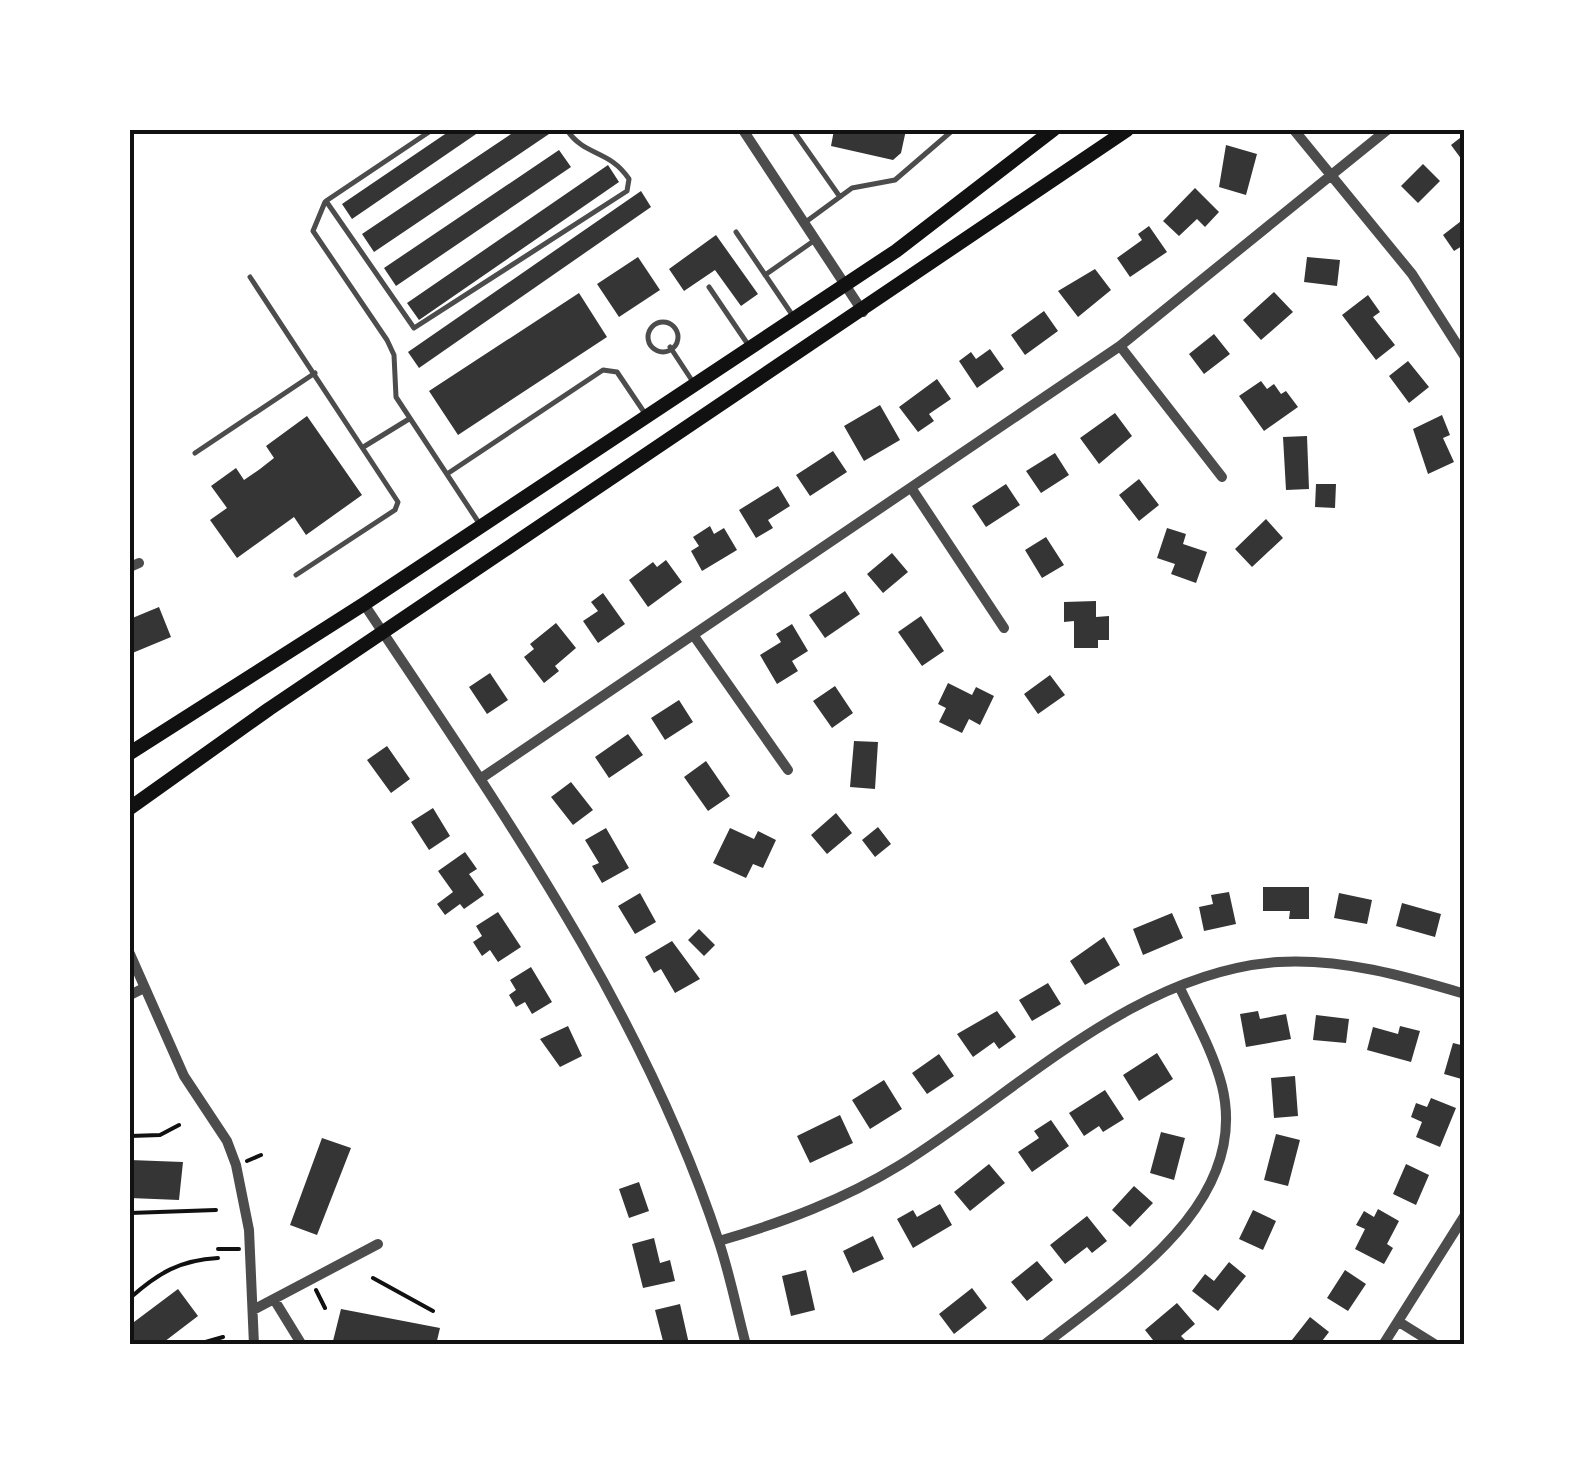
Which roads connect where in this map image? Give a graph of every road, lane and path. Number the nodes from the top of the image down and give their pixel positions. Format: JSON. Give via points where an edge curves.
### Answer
{"nodes":[{"id":1,"x":432,"y":130,"type":"edge"},
{"id":2,"x":567,"y":130,"type":"edge"},
{"id":3,"x":743,"y":130,"type":"edge"},
{"id":4,"x":793,"y":130,"type":"edge"},
{"id":5,"x":954,"y":130,"type":"edge"},
{"id":6,"x":1053,"y":130,"type":"edge"},
{"id":7,"x":1127,"y":130,"type":"edge"},
{"id":8,"x":1294,"y":130,"type":"edge"},
{"id":9,"x":1387,"y":130,"type":"edge"},
{"id":10,"x":1331,"y":176,"type":"junction"},
{"id":11,"x":840,"y":197,"type":"junction"},
{"id":12,"x":326,"y":201,"type":"junction"},
{"id":13,"x":804,"y":223,"type":"junction"},
{"id":14,"x":736,"y":232,"type":"dead end"},
{"id":15,"x":815,"y":240,"type":"junction"},
{"id":16,"x":765,"y":274,"type":"junction"},
{"id":17,"x":250,"y":277,"type":"dead end"},
{"id":18,"x":845,"y":285,"type":"junction"},
{"id":19,"x":709,"y":287,"type":"dead end"},
{"id":20,"x":862,"y":312,"type":"junction"},
{"id":21,"x":795,"y":319,"type":"junction"},
{"id":22,"x":1120,"y":346,"type":"junction"},
{"id":23,"x":670,"y":347,"type":"junction"},
{"id":24,"x":750,"y":348,"type":"junction"},
{"id":25,"x":1465,"y":358,"type":"edge"},
{"id":26,"x":315,"y":373,"type":"junction"},
{"id":27,"x":695,"y":385,"type":"junction"},
{"id":28,"x":647,"y":418,"type":"junction"},
{"id":29,"x":409,"y":419,"type":"junction"},
{"id":30,"x":365,"y":446,"type":"junction"},
{"id":31,"x":195,"y":453,"type":"dead end"},
{"id":32,"x":446,"y":474,"type":"junction"},
{"id":33,"x":1222,"y":477,"type":"dead end"},
{"id":34,"x":912,"y":489,"type":"junction"},
{"id":35,"x":481,"y":526,"type":"junction"},
{"id":36,"x":296,"y":575,"type":"dead end"},
{"id":37,"x":364,"y":604,"type":"junction"},
{"id":38,"x":1004,"y":628,"type":"dead end"},
{"id":39,"x":384,"y":634,"type":"junction"},
{"id":40,"x":694,"y":636,"type":"junction"},
{"id":41,"x":130,"y":753,"type":"edge"},
{"id":42,"x":788,"y":770,"type":"dead end"},
{"id":43,"x":480,"y":779,"type":"junction"},
{"id":44,"x":130,"y":808,"type":"edge"},
{"id":45,"x":130,"y":954,"type":"edge"},
{"id":46,"x":1179,"y":986,"type":"junction"},
{"id":47,"x":144,"y":988,"type":"junction"},
{"id":48,"x":1465,"y":994,"type":"edge"},
{"id":49,"x":130,"y":995,"type":"edge"},
{"id":50,"x":180,"y":1125,"type":"dead end"},
{"id":51,"x":130,"y":1136,"type":"edge"},
{"id":52,"x":216,"y":1210,"type":"dead end"},
{"id":53,"x":130,"y":1213,"type":"edge"},
{"id":54,"x":1465,"y":1216,"type":"edge"},
{"id":55,"x":719,"y":1241,"type":"junction"},
{"id":56,"x":378,"y":1244,"type":"dead end"},
{"id":57,"x":218,"y":1248,"type":"dead end"},
{"id":58,"x":250,"y":1249,"type":"junction"},
{"id":59,"x":218,"y":1258,"type":"dead end"},
{"id":60,"x":373,"y":1278,"type":"dead end"},
{"id":61,"x":312,"y":1281,"type":"junction"},
{"id":62,"x":130,"y":1298,"type":"edge"},
{"id":63,"x":276,"y":1301,"type":"junction"},
{"id":64,"x":326,"y":1308,"type":"dead end"},
{"id":65,"x":253,"y":1310,"type":"junction"},
{"id":66,"x":433,"y":1312,"type":"dead end"},
{"id":67,"x":1399,"y":1322,"type":"junction"},
{"id":68,"x":223,"y":1337,"type":"dead end"},
{"id":69,"x":195,"y":1345,"type":"edge"},
{"id":70,"x":254,"y":1345,"type":"edge"},
{"id":71,"x":302,"y":1345,"type":"edge"},
{"id":72,"x":746,"y":1345,"type":"edge"},
{"id":73,"x":1044,"y":1345,"type":"edge"},
{"id":74,"x":1383,"y":1345,"type":"edge"},
{"id":75,"x":1436,"y":1345,"type":"edge"}],
"edges":[{"from":1,"to":12,"type":"lane"},
{"from":2,"to":12,"type":"lane","via":[[582,147],[616,160],[629,178],[626,191],[420,328],[408,325]]},
{"from":3,"to":13,"type":"street"},
{"from":4,"to":11,"type":"lane"},
{"from":5,"to":11,"type":"lane","via":[[895,180],[852,188]]},
{"from":6,"to":18,"type":"main road"},
{"from":7,"to":20,"type":"main road"},
{"from":8,"to":10,"type":"street"},
{"from":9,"to":10,"type":"street"},
{"from":10,"to":22,"type":"street"},
{"from":10,"to":25,"type":"street","via":[[1412,274]]},
{"from":11,"to":13,"type":"lane"},
{"from":12,"to":29,"type":"lane","via":[[313,231],[387,340],[396,397]]},
{"from":13,"to":15,"type":"street"},
{"from":14,"to":16,"type":"lane"},
{"from":15,"to":16,"type":"lane"},
{"from":15,"to":18,"type":"street"},
{"from":16,"to":21,"type":"lane"},
{"from":17,"to":26,"type":"lane"},
{"from":18,"to":20,"type":"street"},
{"from":18,"to":21,"type":"main road"},
{"from":19,"to":24,"type":"lane"},
{"from":20,"to":39,"type":"main road"},
{"from":21,"to":24,"type":"main road"},
{"from":22,"to":33,"type":"street"},
{"from":22,"to":34,"type":"street"},
{"from":23,"to":23,"type":"lane","via":[[679,341],[672,324],[666,321],[647,334],[653,351]]},
{"from":23,"to":27,"type":"lane"},
{"from":24,"to":27,"type":"main road"},
{"from":26,"to":30,"type":"lane"},
{"from":26,"to":31,"type":"lane"},
{"from":27,"to":28,"type":"main road"},
{"from":28,"to":32,"type":"lane","via":[[617,372],[603,370]]},
{"from":28,"to":35,"type":"main road"},
{"from":29,"to":30,"type":"lane"},
{"from":29,"to":32,"type":"lane"},
{"from":30,"to":36,"type":"lane","via":[[396,492],[395,510]]},
{"from":32,"to":35,"type":"lane"},
{"from":34,"to":38,"type":"street"},
{"from":34,"to":40,"type":"street"},
{"from":35,"to":37,"type":"main road"},
{"from":37,"to":39,"type":"street"},
{"from":37,"to":41,"type":"main road"},
{"from":39,"to":43,"type":"street"},
{"from":39,"to":44,"type":"main road"},
{"from":40,"to":42,"type":"street"},
{"from":40,"to":43,"type":"street"},
{"from":43,"to":55,"type":"street","via":[[618,1008]]},
{"from":45,"to":47,"type":"street"},
{"from":46,"to":48,"type":"street","via":[[1254,965],[1302,961],[1372,970]]},
{"from":46,"to":55,"type":"street","via":[[1123,1015],[864,1186],[814,1211]]},
{"from":46,"to":73,"type":"street","via":[[1222,1087],[1222,1132],[1210,1182],[1161,1251]]},
{"from":47,"to":49,"type":"street"},
{"from":47,"to":58,"type":"street","via":[[184,1076],[227,1142],[245,1194]]},
{"from":50,"to":51,"type":"path"},
{"from":52,"to":53,"type":"path"},
{"from":54,"to":67,"type":"street"},
{"from":55,"to":72,"type":"street"},
{"from":56,"to":61,"type":"street"},
{"from":57,"to":58,"type":"path"},
{"from":58,"to":65,"type":"street"},
{"from":59,"to":62,"type":"path","via":[[190,1260],[157,1274]]},
{"from":60,"to":66,"type":"path"},
{"from":61,"to":63,"type":"street"},
{"from":61,"to":64,"type":"path"},
{"from":63,"to":65,"type":"street"},
{"from":63,"to":71,"type":"street"},
{"from":65,"to":70,"type":"street"},
{"from":67,"to":74,"type":"street"},
{"from":67,"to":75,"type":"street"},
{"from":68,"to":69,"type":"path"}]}
